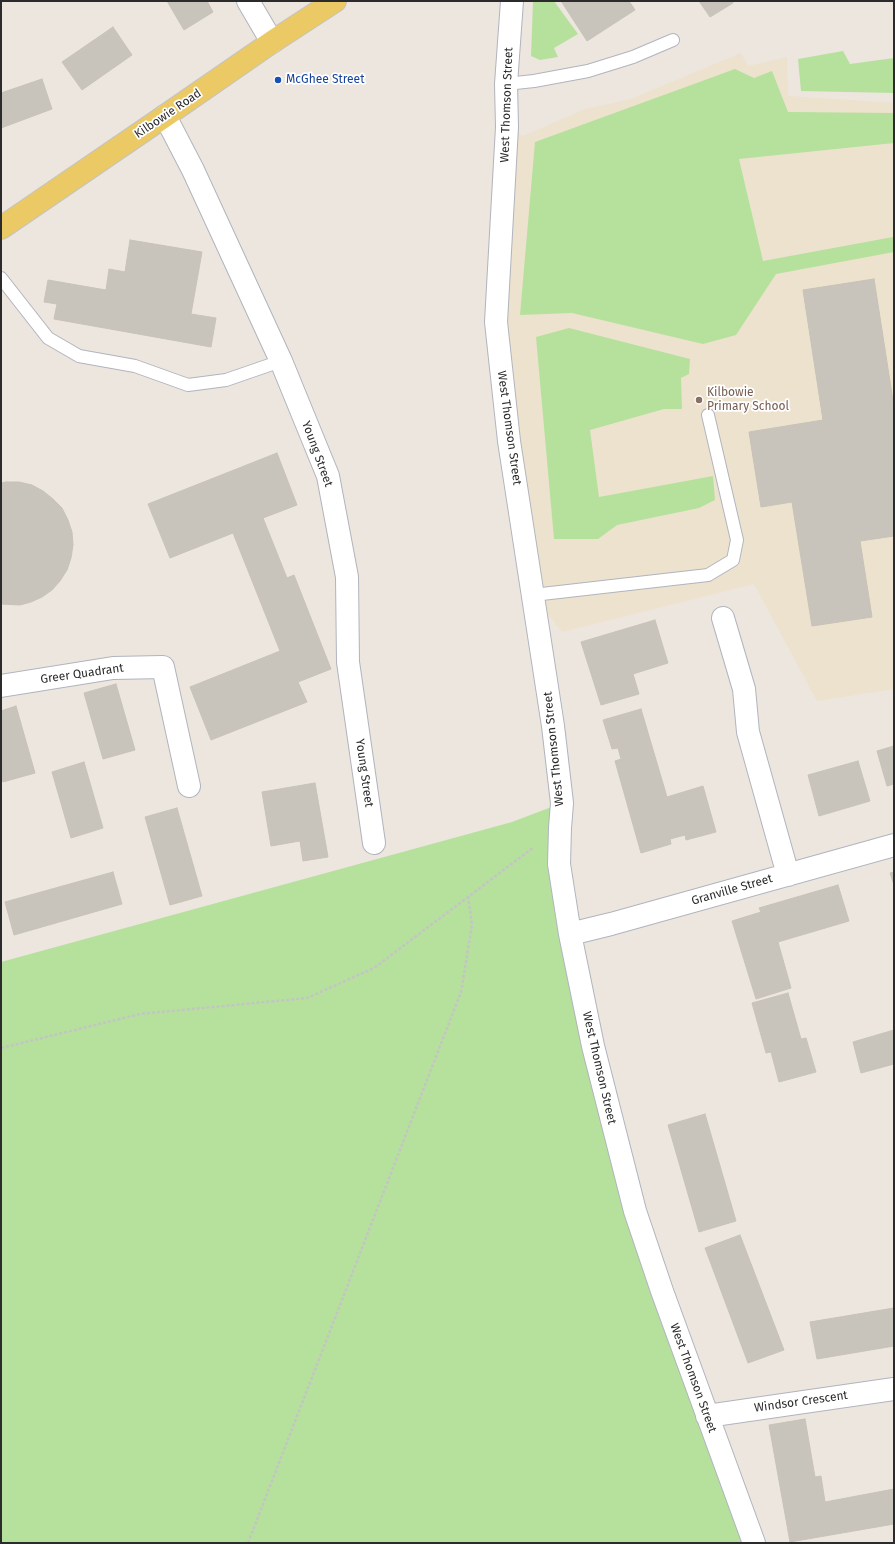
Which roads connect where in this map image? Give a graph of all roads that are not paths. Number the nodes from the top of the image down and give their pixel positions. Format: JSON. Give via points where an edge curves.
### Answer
{"nodes":[{"id":1,"x":248,"y":1,"type":"edge"},
{"id":2,"x":335,"y":1,"type":"edge"},
{"id":3,"x":512,"y":1,"type":"edge"},
{"id":4,"x":673,"y":40,"type":"dead end"},
{"id":5,"x":272,"y":42,"type":"junction"},
{"id":6,"x":506,"y":84,"type":"junction"},
{"id":7,"x":165,"y":116,"type":"junction"},
{"id":8,"x":1,"y":228,"type":"edge"},
{"id":9,"x":1,"y":278,"type":"edge"},
{"id":10,"x":281,"y":361,"type":"junction"},
{"id":11,"x":708,"y":415,"type":"dead end"},
{"id":12,"x":534,"y":595,"type":"junction"},
{"id":13,"x":723,"y":618,"type":"dead end"},
{"id":14,"x":1,"y":686,"type":"edge"},
{"id":15,"x":189,"y":786,"type":"dead end"},
{"id":16,"x":374,"y":843,"type":"dead end"},
{"id":17,"x":894,"y":845,"type":"edge"},
{"id":18,"x":788,"y":875,"type":"junction"},
{"id":19,"x":570,"y":934,"type":"junction"},
{"id":20,"x":894,"y":1389,"type":"edge"},
{"id":21,"x":707,"y":1416,"type":"junction"},
{"id":22,"x":754,"y":1543,"type":"edge"}],
"edges":[{"from":1,"to":5,"type":"street"},
{"from":2,"to":5,"type":"main road","name":"Kilbowie Road"},
{"from":3,"to":6,"type":"street","name":"West Thomson Street"},
{"from":4,"to":6,"type":"lane","via":[[633,57],[588,71]]},
{"from":5,"to":7,"type":"main road","name":"Kilbowie Road"},
{"from":6,"to":12,"type":"street","name":"West Thomson Street","via":[[507,127],[496,322],[509,441]]},
{"from":7,"to":8,"type":"main road","name":"Kilbowie Road"},
{"from":7,"to":10,"type":"street","name":"Young Street","via":[[193,170]]},
{"from":9,"to":10,"type":"lane","via":[[48,338],[79,356],[135,366],[188,385],[226,380]]},
{"from":10,"to":16,"type":"street","name":"Young Street","via":[[328,476],[331,491],[347,577],[348,662]]},
{"from":11,"to":12,"type":"lane","via":[[737,540],[733,560],[708,576]]},
{"from":12,"to":19,"type":"street","name":"West Thomson Street","via":[[562,804],[559,864]]},
{"from":13,"to":18,"type":"street","via":[[744,689],[748,732]]},
{"from":14,"to":15,"type":"street","name":"Greer Quadrant","via":[[113,668],[163,667]]},
{"from":17,"to":18,"type":"street","name":"Granville Street"},
{"from":18,"to":19,"type":"street","name":"Granville Street"},
{"from":19,"to":21,"type":"street","name":"West Thomson Street","via":[[593,1046],[635,1212]]},
{"from":20,"to":21,"type":"street","name":"Windsor Crescent"},
{"from":21,"to":22,"type":"street","name":"West Thomson Street"}]}
